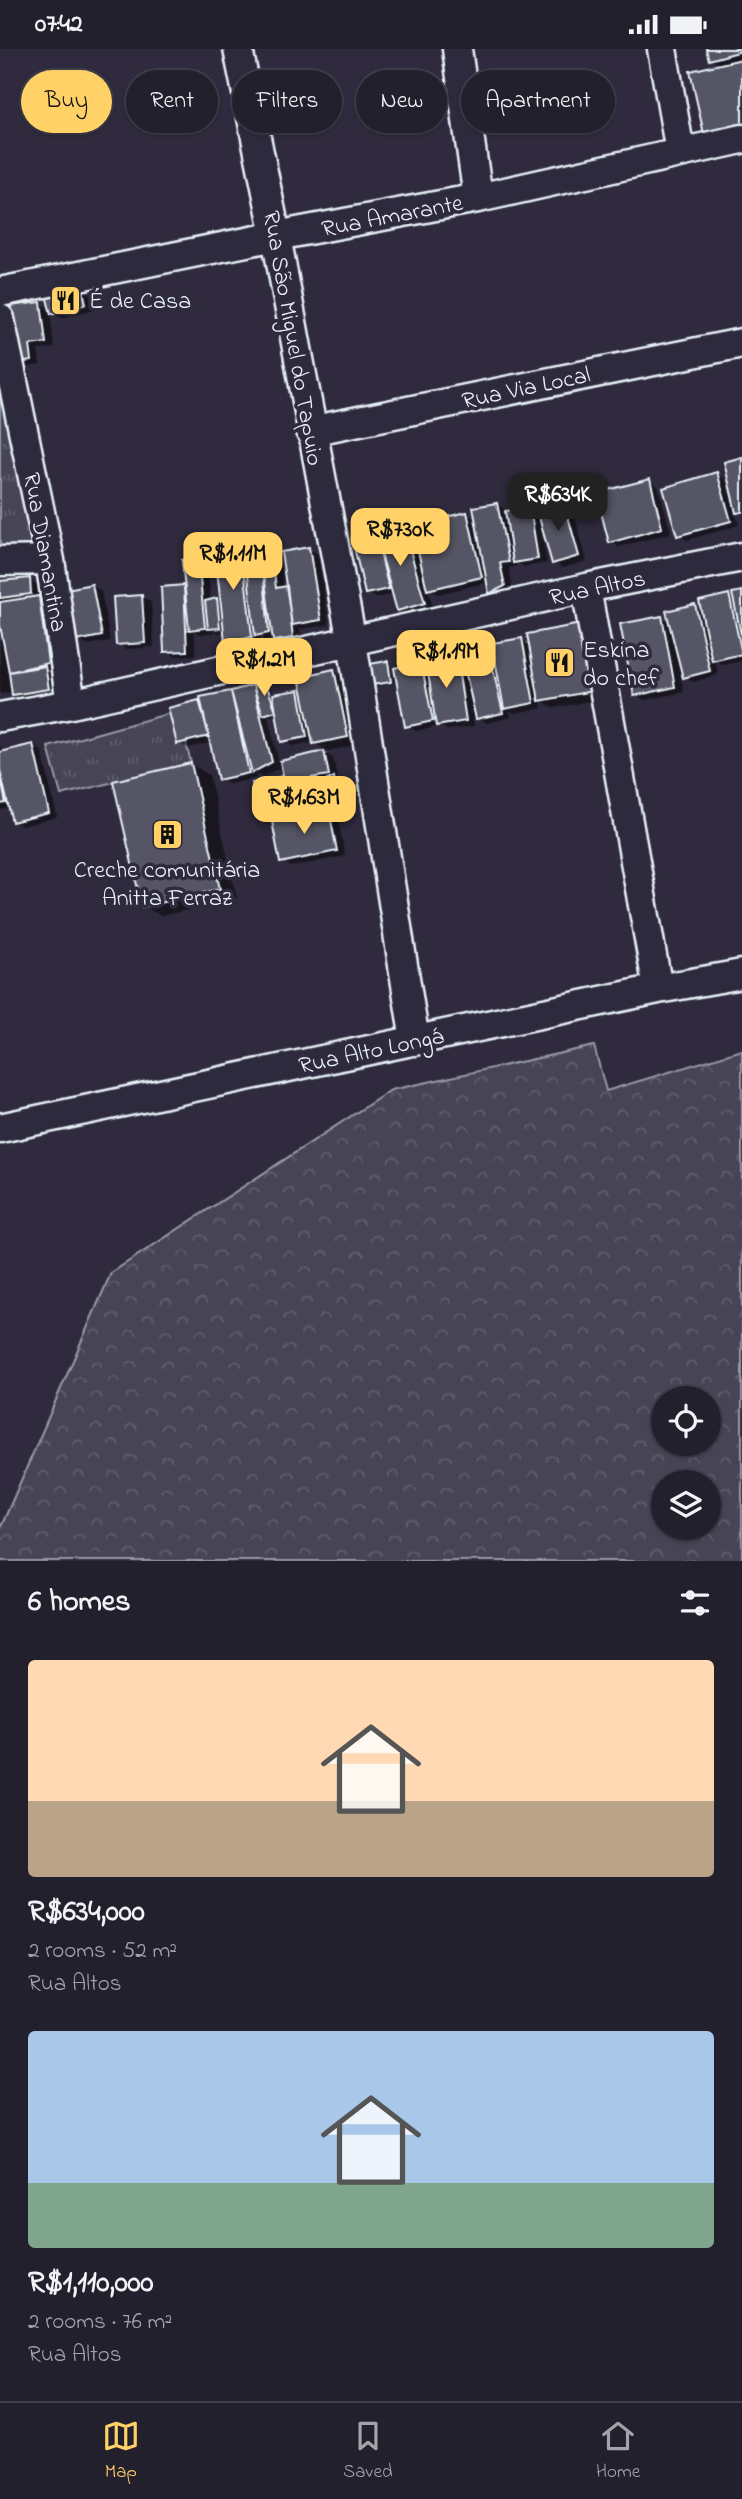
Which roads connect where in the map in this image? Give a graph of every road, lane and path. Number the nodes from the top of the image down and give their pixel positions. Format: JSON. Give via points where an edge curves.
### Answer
{"nodes":[{"id":1,"x":238,"y":49,"type":"edge"},
{"id":2,"x":457,"y":49,"type":"edge"},
{"id":3,"x":663,"y":49,"type":"edge"},
{"id":4,"x":742,"y":139,"type":"edge"},
{"id":5,"x":680,"y":152,"type":"junction"},
{"id":6,"x":478,"y":198,"type":"junction"},
{"id":7,"x":275,"y":236,"type":"junction"},
{"id":8,"x":0,"y":292,"type":"edge"},
{"id":9,"x":0,"y":319,"type":"edge"},
{"id":10,"x":742,"y":343,"type":"edge"},
{"id":11,"x":310,"y":431,"type":"junction"},
{"id":12,"x":742,"y":557,"type":"edge"},
{"id":13,"x":50,"y":560,"type":"junction"},
{"id":14,"x":0,"y":561,"type":"edge"},
{"id":15,"x":586,"y":589,"type":"junction"},
{"id":16,"x":352,"y":642,"type":"junction"},
{"id":17,"x":71,"y":703,"type":"junction"},
{"id":18,"x":0,"y":717,"type":"edge"},
{"id":19,"x":742,"y":974,"type":"edge"},
{"id":20,"x":658,"y":989,"type":"junction"},
{"id":21,"x":415,"y":1041,"type":"junction"},
{"id":22,"x":0,"y":1128,"type":"edge"}],
"edges":[{"from":1,"to":7,"type":"street","name":"Rua São Miguel do Tapuio"},
{"from":2,"to":6,"type":"street"},
{"from":3,"to":5,"type":"street"},
{"from":4,"to":5,"type":"street","name":"Rua Amarante"},
{"from":5,"to":6,"type":"street","name":"Rua Amarante"},
{"from":6,"to":7,"type":"street","name":"Rua Amarante"},
{"from":7,"to":8,"type":"street","name":"Rua Amarante"},
{"from":7,"to":11,"type":"street","name":"Rua São Miguel do Tapuio"},
{"from":9,"to":13,"type":"street","name":"Rua Diamantina"},
{"from":10,"to":11,"type":"street","name":"Rua Via Local"},
{"from":11,"to":16,"type":"street","name":"Rua São Miguel do Tapuio"},
{"from":12,"to":15,"type":"street","name":"Rua Altos"},
{"from":13,"to":14,"type":"street"},
{"from":13,"to":17,"type":"street","name":"Rua Diamantina"},
{"from":15,"to":16,"type":"street","name":"Rua Altos"},
{"from":15,"to":20,"type":"street"},
{"from":16,"to":17,"type":"street","name":"Rua Altos"},
{"from":16,"to":21,"type":"street","name":"Rua São Miguel do Tapuio"},
{"from":17,"to":18,"type":"street","name":"Rua Altos"},
{"from":19,"to":20,"type":"street","name":"Rua Alto Longá"},
{"from":20,"to":21,"type":"street","name":"Rua Alto Longá"},
{"from":21,"to":22,"type":"street","name":"Rua Alto Longá"}]}
